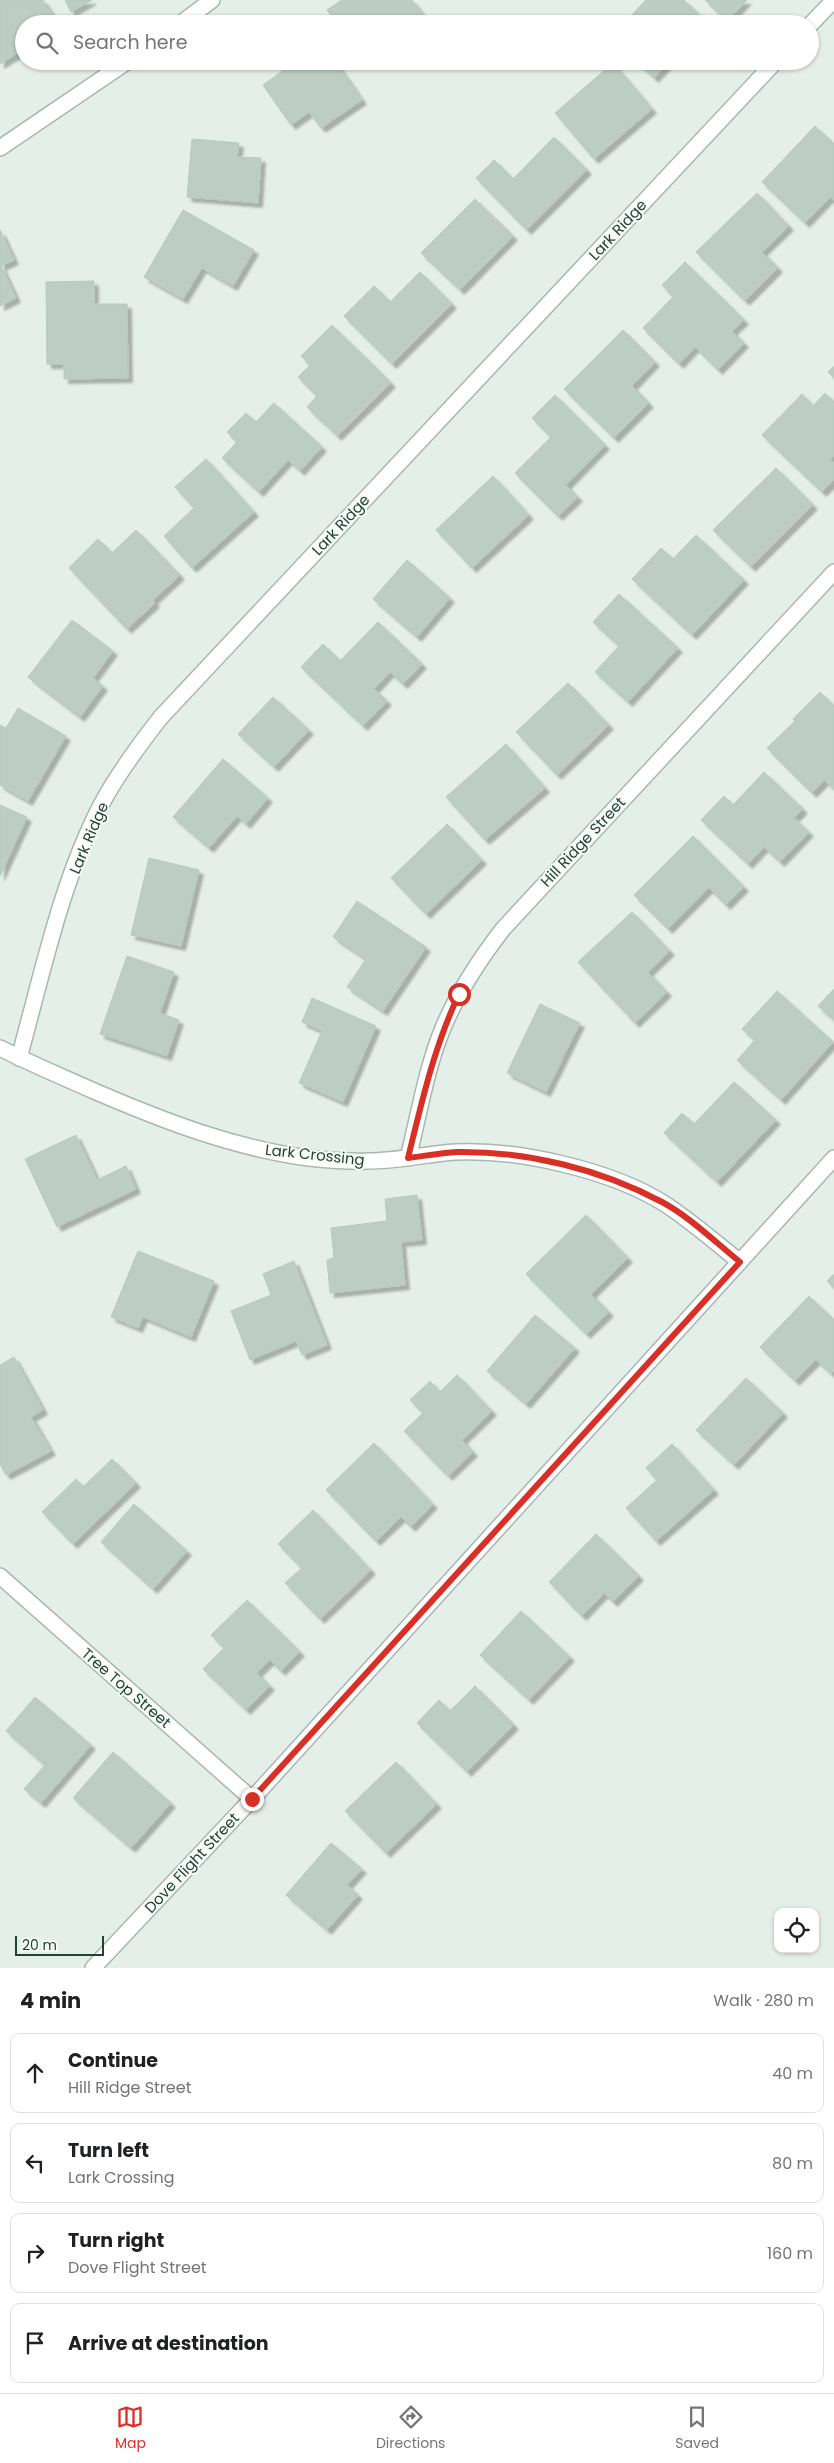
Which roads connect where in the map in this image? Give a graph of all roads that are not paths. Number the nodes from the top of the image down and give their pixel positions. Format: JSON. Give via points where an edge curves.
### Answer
{"nodes":[{"id":1,"x":212,"y":0,"type":"edge"},
{"id":2,"x":834,"y":0,"type":"edge"},
{"id":3,"x":192,"y":15,"type":"edge"},
{"id":4,"x":819,"y":16,"type":"edge"},
{"id":5,"x":115,"y":70,"type":"edge"},
{"id":6,"x":768,"y":70,"type":"edge"},
{"id":7,"x":0,"y":148,"type":"edge"},
{"id":8,"x":834,"y":572,"type":"edge"},
{"id":9,"x":0,"y":1048,"type":"edge"},
{"id":10,"x":19,"y":1058,"type":"junction"},
{"id":11,"x":408,"y":1158,"type":"junction"},
{"id":12,"x":834,"y":1158,"type":"edge"},
{"id":13,"x":740,"y":1262,"type":"junction"},
{"id":14,"x":0,"y":1576,"type":"edge"},
{"id":15,"x":252,"y":1799,"type":"junction"},
{"id":16,"x":93,"y":1968,"type":"edge"}],
"edges":[{"from":1,"to":3,"type":"street"},
{"from":2,"to":4,"type":"street"},
{"from":5,"to":7,"type":"street"},
{"from":6,"to":10,"type":"street","name":"Lark Ridge","via":[[156,724],[129,759],[79,853]]},
{"from":8,"to":11,"type":"street","name":"Hill Ridge Street","via":[[503,929],[480,960],[443,1028]]},
{"from":9,"to":10,"type":"street","name":"Lark Crossing"},
{"from":10,"to":11,"type":"street","name":"Lark Crossing","via":[[195,1132],[251,1148],[309,1158],[368,1161]]},
{"from":11,"to":13,"type":"street","name":"Lark Crossing","via":[[456,1152],[499,1154],[542,1159],[584,1170],[663,1203]]},
{"from":12,"to":13,"type":"street","name":"Dove Flight Street"},
{"from":13,"to":15,"type":"street","name":"Dove Flight Street"},
{"from":14,"to":15,"type":"street","name":"Tree Top Street"},
{"from":15,"to":16,"type":"street","name":"Dove Flight Street"}]}
